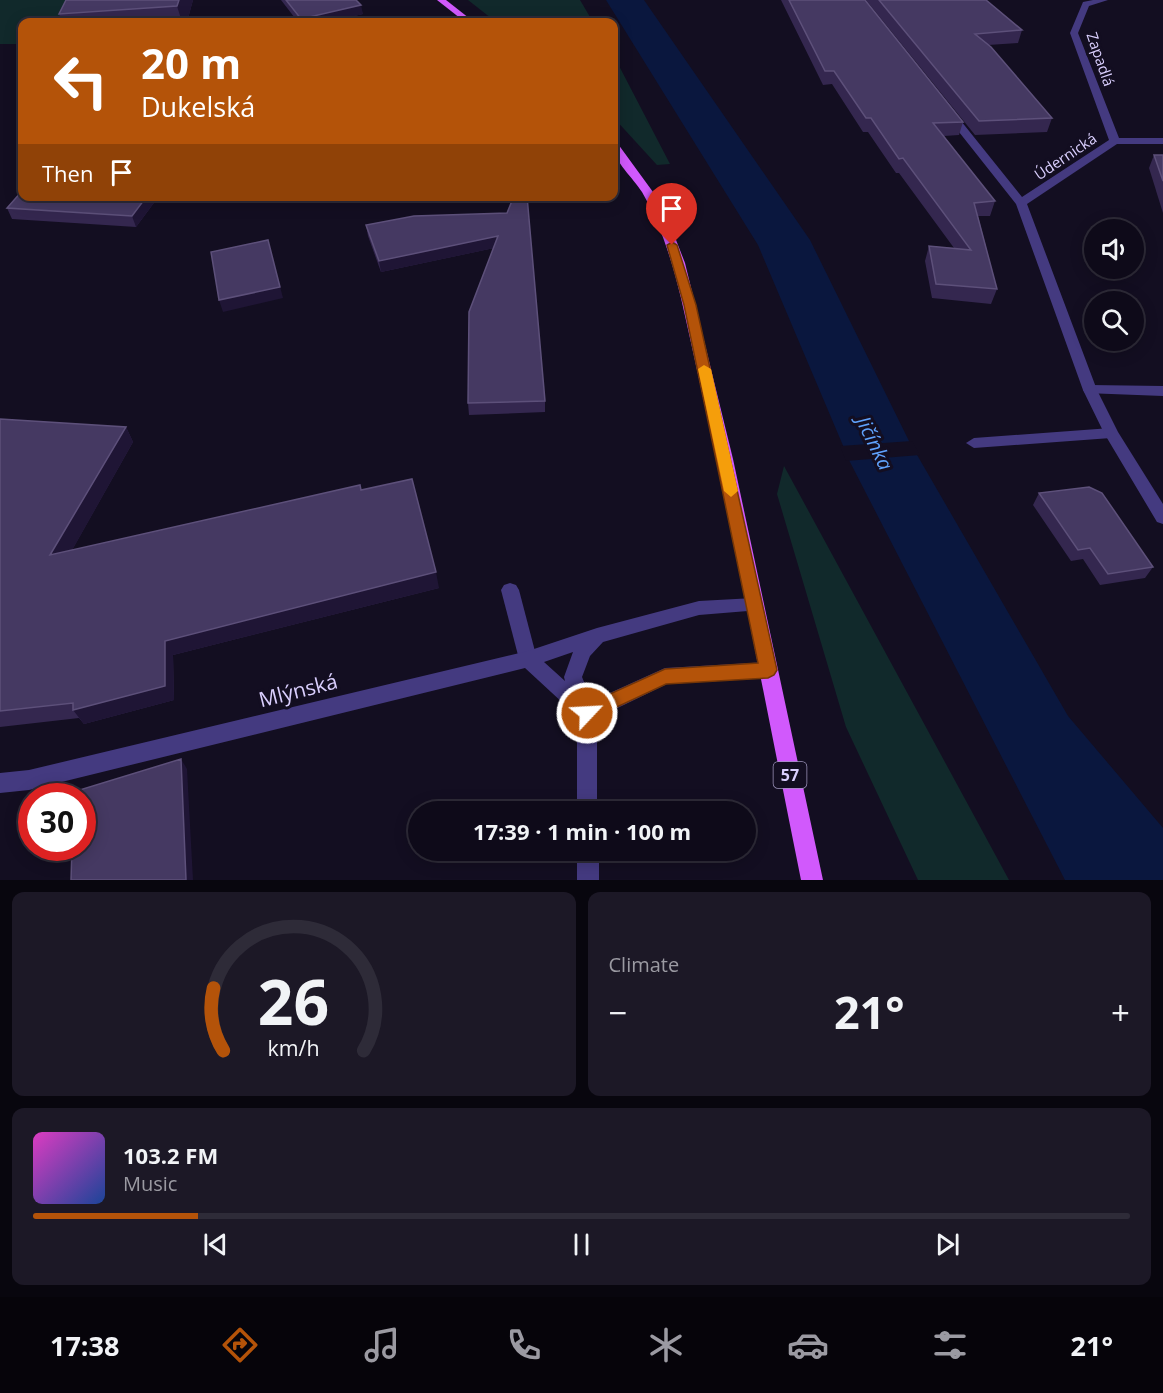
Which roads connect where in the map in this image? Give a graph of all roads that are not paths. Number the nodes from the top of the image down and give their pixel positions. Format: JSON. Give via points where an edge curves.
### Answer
{"nodes":[{"id":1,"x":441,"y":0,"type":"edge"},
{"id":2,"x":1104,"y":0,"type":"edge"},
{"id":3,"x":465,"y":18,"type":"edge"},
{"id":4,"x":940,"y":102,"type":"edge"},
{"id":5,"x":1115,"y":141,"type":"junction"},
{"id":6,"x":1163,"y":141,"type":"edge"},
{"id":7,"x":618,"y":152,"type":"edge"},
{"id":8,"x":1021,"y":203,"type":"junction"},
{"id":9,"x":1090,"y":390,"type":"junction"},
{"id":10,"x":1163,"y":391,"type":"edge"},
{"id":11,"x":1111,"y":433,"type":"junction"},
{"id":12,"x":974,"y":443,"type":"dead end"},
{"id":13,"x":1163,"y":518,"type":"edge"},
{"id":14,"x":510,"y":590,"type":"dead end"},
{"id":15,"x":754,"y":605,"type":"junction"},
{"id":16,"x":597,"y":636,"type":"junction"},
{"id":17,"x":528,"y":659,"type":"junction"},
{"id":18,"x":768,"y":670,"type":"junction"},
{"id":19,"x":587,"y":713,"type":"junction"},
{"id":20,"x":0,"y":783,"type":"edge"},
{"id":21,"x":587,"y":801,"type":"edge"},
{"id":22,"x":588,"y":861,"type":"edge"},
{"id":23,"x":588,"y":880,"type":"edge"},
{"id":24,"x":812,"y":880,"type":"edge"}],
"edges":[{"from":1,"to":3,"type":"main road"},
{"from":2,"to":5,"type":"street","name":"Zapadlá","via":[[1086,4],[1074,33]]},
{"from":4,"to":8,"type":"street"},
{"from":5,"to":6,"type":"street","name":"Údernická"},
{"from":5,"to":8,"type":"street","name":"Údernická"},
{"from":7,"to":15,"type":"main road","number":"57","via":[[647,192],[679,263]]},
{"from":8,"to":9,"type":"street"},
{"from":9,"to":10,"type":"street"},
{"from":9,"to":11,"type":"street"},
{"from":11,"to":12,"type":"street"},
{"from":11,"to":13,"type":"street"},
{"from":14,"to":17,"type":"street"},
{"from":15,"to":16,"type":"street","name":"Mlýnská","via":[[699,608]]},
{"from":15,"to":18,"type":"main road","number":"57"},
{"from":16,"to":17,"type":"street","name":"Mlýnská"},
{"from":16,"to":19,"type":"street","via":[[582,652],[573,677]]},
{"from":17,"to":19,"type":"street"},
{"from":17,"to":20,"type":"street","name":"Mlýnská","via":[[29,780]]},
{"from":18,"to":19,"type":"street","via":[[665,676]]},
{"from":18,"to":24,"type":"main road","number":"57"},
{"from":19,"to":21,"type":"street"},
{"from":22,"to":23,"type":"street"}]}
